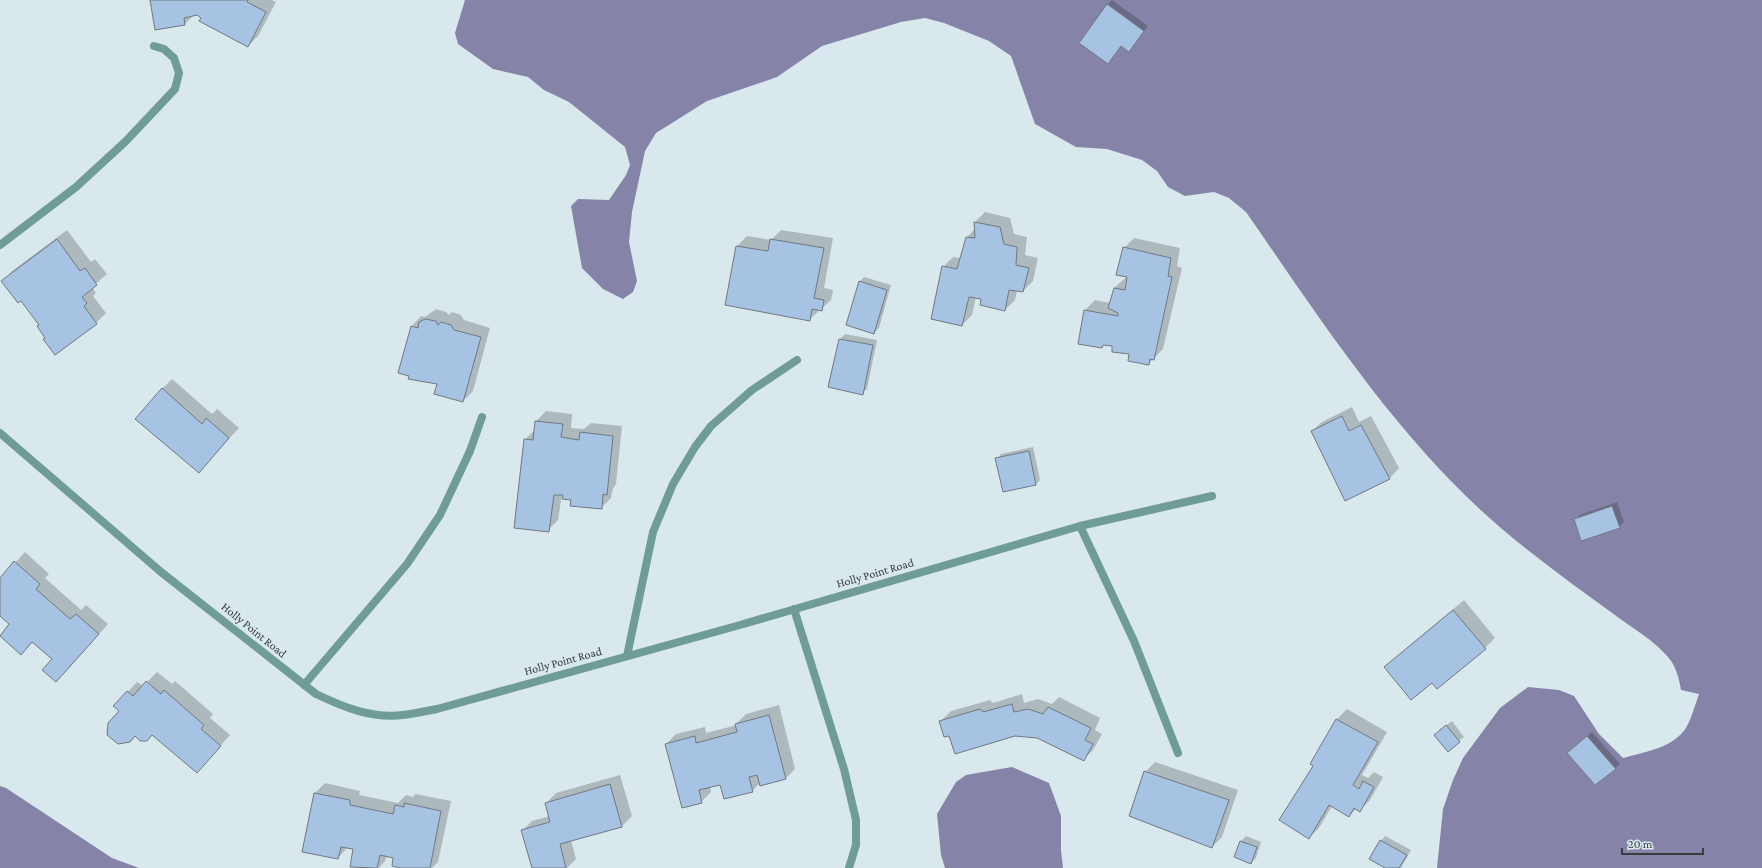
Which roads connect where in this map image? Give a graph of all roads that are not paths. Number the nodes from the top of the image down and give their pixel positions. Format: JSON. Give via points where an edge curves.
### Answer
{"nodes":[{"id":1,"x":154,"y":46,"type":"dead end"},
{"id":2,"x":0,"y":245,"type":"edge"},
{"id":3,"x":797,"y":360,"type":"dead end"},
{"id":4,"x":482,"y":417,"type":"dead end"},
{"id":5,"x":0,"y":433,"type":"edge"},
{"id":6,"x":1212,"y":496,"type":"dead end"},
{"id":7,"x":1080,"y":526,"type":"junction"},
{"id":8,"x":794,"y":609,"type":"junction"},
{"id":9,"x":627,"y":656,"type":"junction"},
{"id":10,"x":304,"y":685,"type":"junction"},
{"id":11,"x":1178,"y":754,"type":"dead end"},
{"id":12,"x":849,"y":868,"type":"edge"}],
"edges":[{"from":1,"to":2,"type":"street","via":[[164,49],[174,58],[179,73],[175,89],[126,141],[76,187]]},
{"from":3,"to":9,"type":"street","via":[[752,390],[711,426],[673,484],[653,532]]},
{"from":4,"to":10,"type":"street","via":[[470,451],[440,515],[407,564]]},
{"from":5,"to":10,"type":"street","name":"Holly Point Road","via":[[161,572]]},
{"from":6,"to":7,"type":"street","name":"Holly Point Road"},
{"from":7,"to":8,"type":"street","name":"Holly Point Road"},
{"from":7,"to":11,"type":"street","via":[[1134,641]]},
{"from":8,"to":9,"type":"street","name":"Holly Point Road"},
{"from":8,"to":12,"type":"street","via":[[844,769],[856,820],[856,845]]},
{"from":9,"to":10,"type":"street","name":"Holly Point Road","via":[[437,709],[401,715],[366,713],[343,707]]}]}
